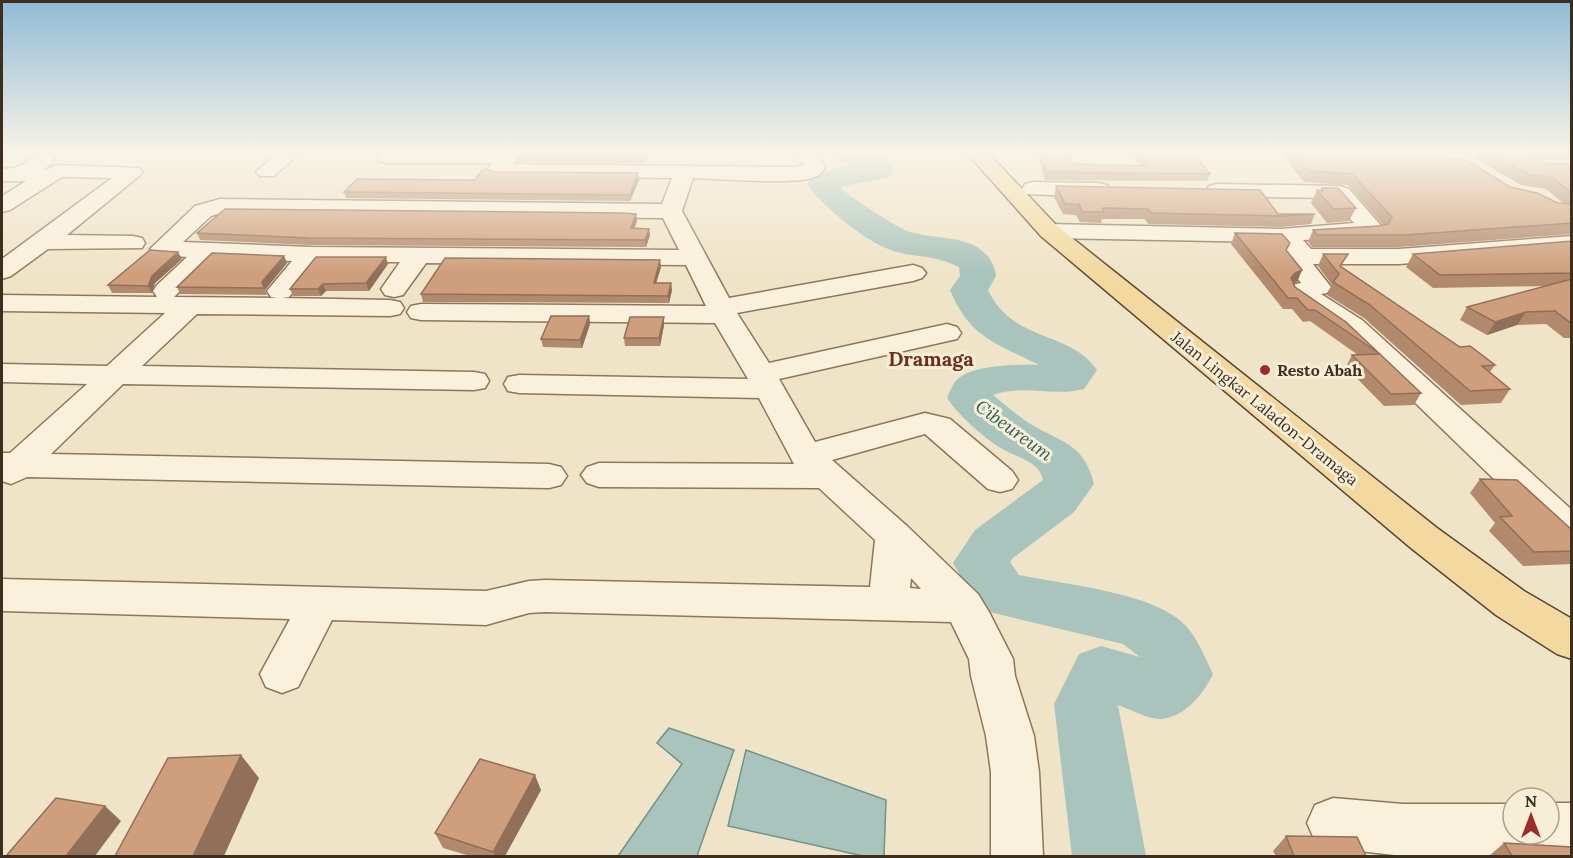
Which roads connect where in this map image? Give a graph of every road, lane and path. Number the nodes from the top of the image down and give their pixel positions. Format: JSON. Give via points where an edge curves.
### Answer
{"nodes":[{"id":1,"x":22,"y":193,"type":"edge"},
{"id":2,"x":110,"y":193,"type":"edge"},
{"id":3,"x":616,"y":193,"type":"edge"},
{"id":4,"x":678,"y":193,"type":"edge"},
{"id":5,"x":1014,"y":193,"type":"edge"},
{"id":6,"x":1339,"y":193,"type":"edge"},
{"id":7,"x":2,"y":205,"type":"edge"},
{"id":8,"x":1544,"y":219,"type":"edge"},
{"id":9,"x":1049,"y":231,"type":"junction"},
{"id":10,"x":1572,"y":236,"type":"edge"},
{"id":11,"x":42,"y":242,"type":"junction"},
{"id":12,"x":133,"y":243,"type":"dead end"},
{"id":13,"x":1572,"y":243,"type":"edge"},
{"id":14,"x":1296,"y":246,"type":"junction"},
{"id":15,"x":207,"y":252,"type":"junction"},
{"id":16,"x":311,"y":254,"type":"junction"},
{"id":17,"x":419,"y":255,"type":"junction"},
{"id":18,"x":694,"y":258,"type":"junction"},
{"id":19,"x":2,"y":271,"type":"edge"},
{"id":20,"x":913,"y":273,"type":"dead end"},
{"id":21,"x":280,"y":291,"type":"dead end"},
{"id":22,"x":177,"y":298,"type":"junction"},
{"id":23,"x":2,"y":303,"type":"edge"},
{"id":24,"x":421,"y":312,"type":"dead end"},
{"id":25,"x":723,"y":312,"type":"junction"},
{"id":26,"x":947,"y":333,"type":"dead end"},
{"id":27,"x":2,"y":373,"type":"edge"},
{"id":28,"x":115,"y":375,"type":"junction"},
{"id":29,"x":474,"y":381,"type":"dead end"},
{"id":30,"x":765,"y":381,"type":"junction"},
{"id":31,"x":519,"y":384,"type":"dead end"},
{"id":32,"x":817,"y":466,"type":"junction"},
{"id":33,"x":7,"y":470,"type":"edge"},
{"id":34,"x":549,"y":476,"type":"dead end"},
{"id":35,"x":599,"y":476,"type":"dead end"},
{"id":36,"x":1000,"y":480,"type":"dead end"},
{"id":37,"x":1572,"y":532,"type":"edge"},
{"id":38,"x":894,"y":536,"type":"junction"},
{"id":39,"x":2,"y":595,"type":"edge"},
{"id":40,"x":320,"y":603,"type":"junction"},
{"id":41,"x":889,"y":603,"type":"junction"},
{"id":42,"x":963,"y":606,"type":"junction"},
{"id":43,"x":1572,"y":641,"type":"edge"},
{"id":44,"x":282,"y":674,"type":"dead end"},
{"id":45,"x":1333,"y":823,"type":"dead end"},
{"id":46,"x":1501,"y":832,"type":"edge"},
{"id":47,"x":1409,"y":844,"type":"edge"},
{"id":48,"x":1017,"y":856,"type":"edge"}],
"edges":[{"from":1,"to":7,"type":"street"},
{"from":2,"to":11,"type":"street"},
{"from":3,"to":15,"type":"street","via":[[220,206],[203,211],[162,246],[165,251]]},
{"from":4,"to":18,"type":"street"},
{"from":5,"to":9,"type":"main road","name":"Jalan Lingkar Laladon-Dramaga"},
{"from":6,"to":14,"type":"street","via":[[1372,229]]},
{"from":8,"to":10,"type":"street"},
{"from":9,"to":14,"type":"street"},
{"from":9,"to":43,"type":"main road","name":"Jalan Lingkar Laladon-Dramaga","via":[[1424,538],[1510,603]]},
{"from":11,"to":12,"type":"street"},
{"from":11,"to":19,"type":"street"},
{"from":13,"to":14,"type":"street","via":[[1535,243],[1415,257],[1339,258]]},
{"from":14,"to":37,"type":"street","via":[[1296,260],[1318,287],[1301,290],[1306,296],[1346,321]]},
{"from":15,"to":16,"type":"street"},
{"from":15,"to":22,"type":"street"},
{"from":16,"to":17,"type":"street"},
{"from":16,"to":21,"type":"street"},
{"from":17,"to":18,"type":"street"},
{"from":17,"to":22,"type":"street","via":[[392,298]]},
{"from":18,"to":25,"type":"street"},
{"from":20,"to":25,"type":"street"},
{"from":22,"to":23,"type":"street"},
{"from":22,"to":28,"type":"street"},
{"from":24,"to":25,"type":"street"},
{"from":25,"to":30,"type":"street"},
{"from":26,"to":30,"type":"street"},
{"from":27,"to":28,"type":"street"},
{"from":28,"to":29,"type":"street"},
{"from":28,"to":33,"type":"street"},
{"from":30,"to":31,"type":"street"},
{"from":30,"to":32,"type":"street"},
{"from":32,"to":35,"type":"street"},
{"from":32,"to":36,"type":"street","via":[[925,423],[939,426]]},
{"from":32,"to":38,"type":"street"},
{"from":33,"to":34,"type":"street"},
{"from":38,"to":41,"type":"street"},
{"from":38,"to":42,"type":"street"},
{"from":39,"to":40,"type":"street"},
{"from":40,"to":41,"type":"street","via":[[486,609],[545,596]]},
{"from":40,"to":44,"type":"street"},
{"from":41,"to":42,"type":"street"},
{"from":42,"to":48,"type":"street","via":[[991,659],[1010,736]]},
{"from":45,"to":47,"type":"street"},
{"from":46,"to":47,"type":"street"}]}
